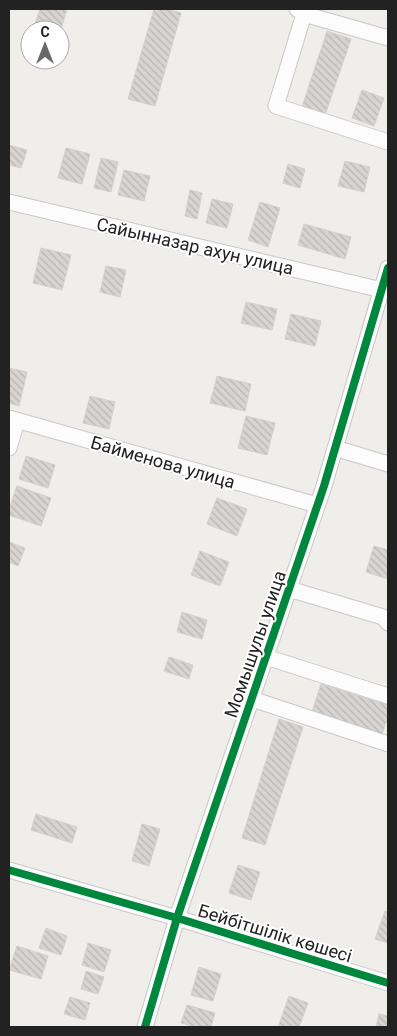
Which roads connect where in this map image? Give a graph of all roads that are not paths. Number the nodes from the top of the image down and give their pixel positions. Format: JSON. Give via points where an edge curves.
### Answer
{"nodes":[{"id":1,"x":300,"y":11,"type":"edge"},
{"id":2,"x":388,"y":38,"type":"edge"},
{"id":3,"x":388,"y":142,"type":"edge"},
{"id":4,"x":9,"y":202,"type":"edge"},
{"id":5,"x":388,"y":268,"type":"edge"},
{"id":6,"x":382,"y":290,"type":"junction"},
{"id":7,"x":13,"y":419,"type":"edge"},
{"id":8,"x":9,"y":448,"type":"edge"},
{"id":9,"x":335,"y":448,"type":"junction"},
{"id":10,"x":388,"y":464,"type":"edge"},
{"id":11,"x":318,"y":505,"type":"junction"},
{"id":12,"x":289,"y":589,"type":"junction"},
{"id":13,"x":388,"y":623,"type":"edge"},
{"id":14,"x":266,"y":657,"type":"junction"},
{"id":15,"x":388,"y":696,"type":"edge"},
{"id":16,"x":252,"y":699,"type":"junction"},
{"id":17,"x":388,"y":744,"type":"edge"},
{"id":18,"x":9,"y":870,"type":"edge"},
{"id":19,"x":177,"y":918,"type":"junction"},
{"id":20,"x":388,"y":983,"type":"edge"},
{"id":21,"x":145,"y":1027,"type":"edge"}],
"edges":[{"from":1,"to":2,"type":"street"},
{"from":1,"to":3,"type":"street","via":[[276,106]]},
{"from":4,"to":6,"type":"street","name":"Сайынназар ахун улица"},
{"from":5,"to":6,"type":"street","name":"Момышулы улица"},
{"from":6,"to":9,"type":"street","name":"Момышулы улица"},
{"from":7,"to":8,"type":"street"},
{"from":7,"to":11,"type":"street","name":"Байменова улица"},
{"from":9,"to":10,"type":"street"},
{"from":9,"to":11,"type":"street","name":"Момышулы улица"},
{"from":11,"to":12,"type":"street","name":"Момышулы улица"},
{"from":12,"to":13,"type":"street","via":[[383,618]]},
{"from":12,"to":14,"type":"street","name":"Момышулы улица"},
{"from":14,"to":15,"type":"street"},
{"from":14,"to":16,"type":"street","name":"Момышулы улица"},
{"from":16,"to":17,"type":"street"},
{"from":16,"to":19,"type":"street","name":"Момышулы улица"},
{"from":18,"to":19,"type":"street","name":"Бейбітшілік көшесі"},
{"from":19,"to":20,"type":"street","name":"Бейбітшілік көшесі"},
{"from":19,"to":21,"type":"street","name":"Момышулы улица"}]}
